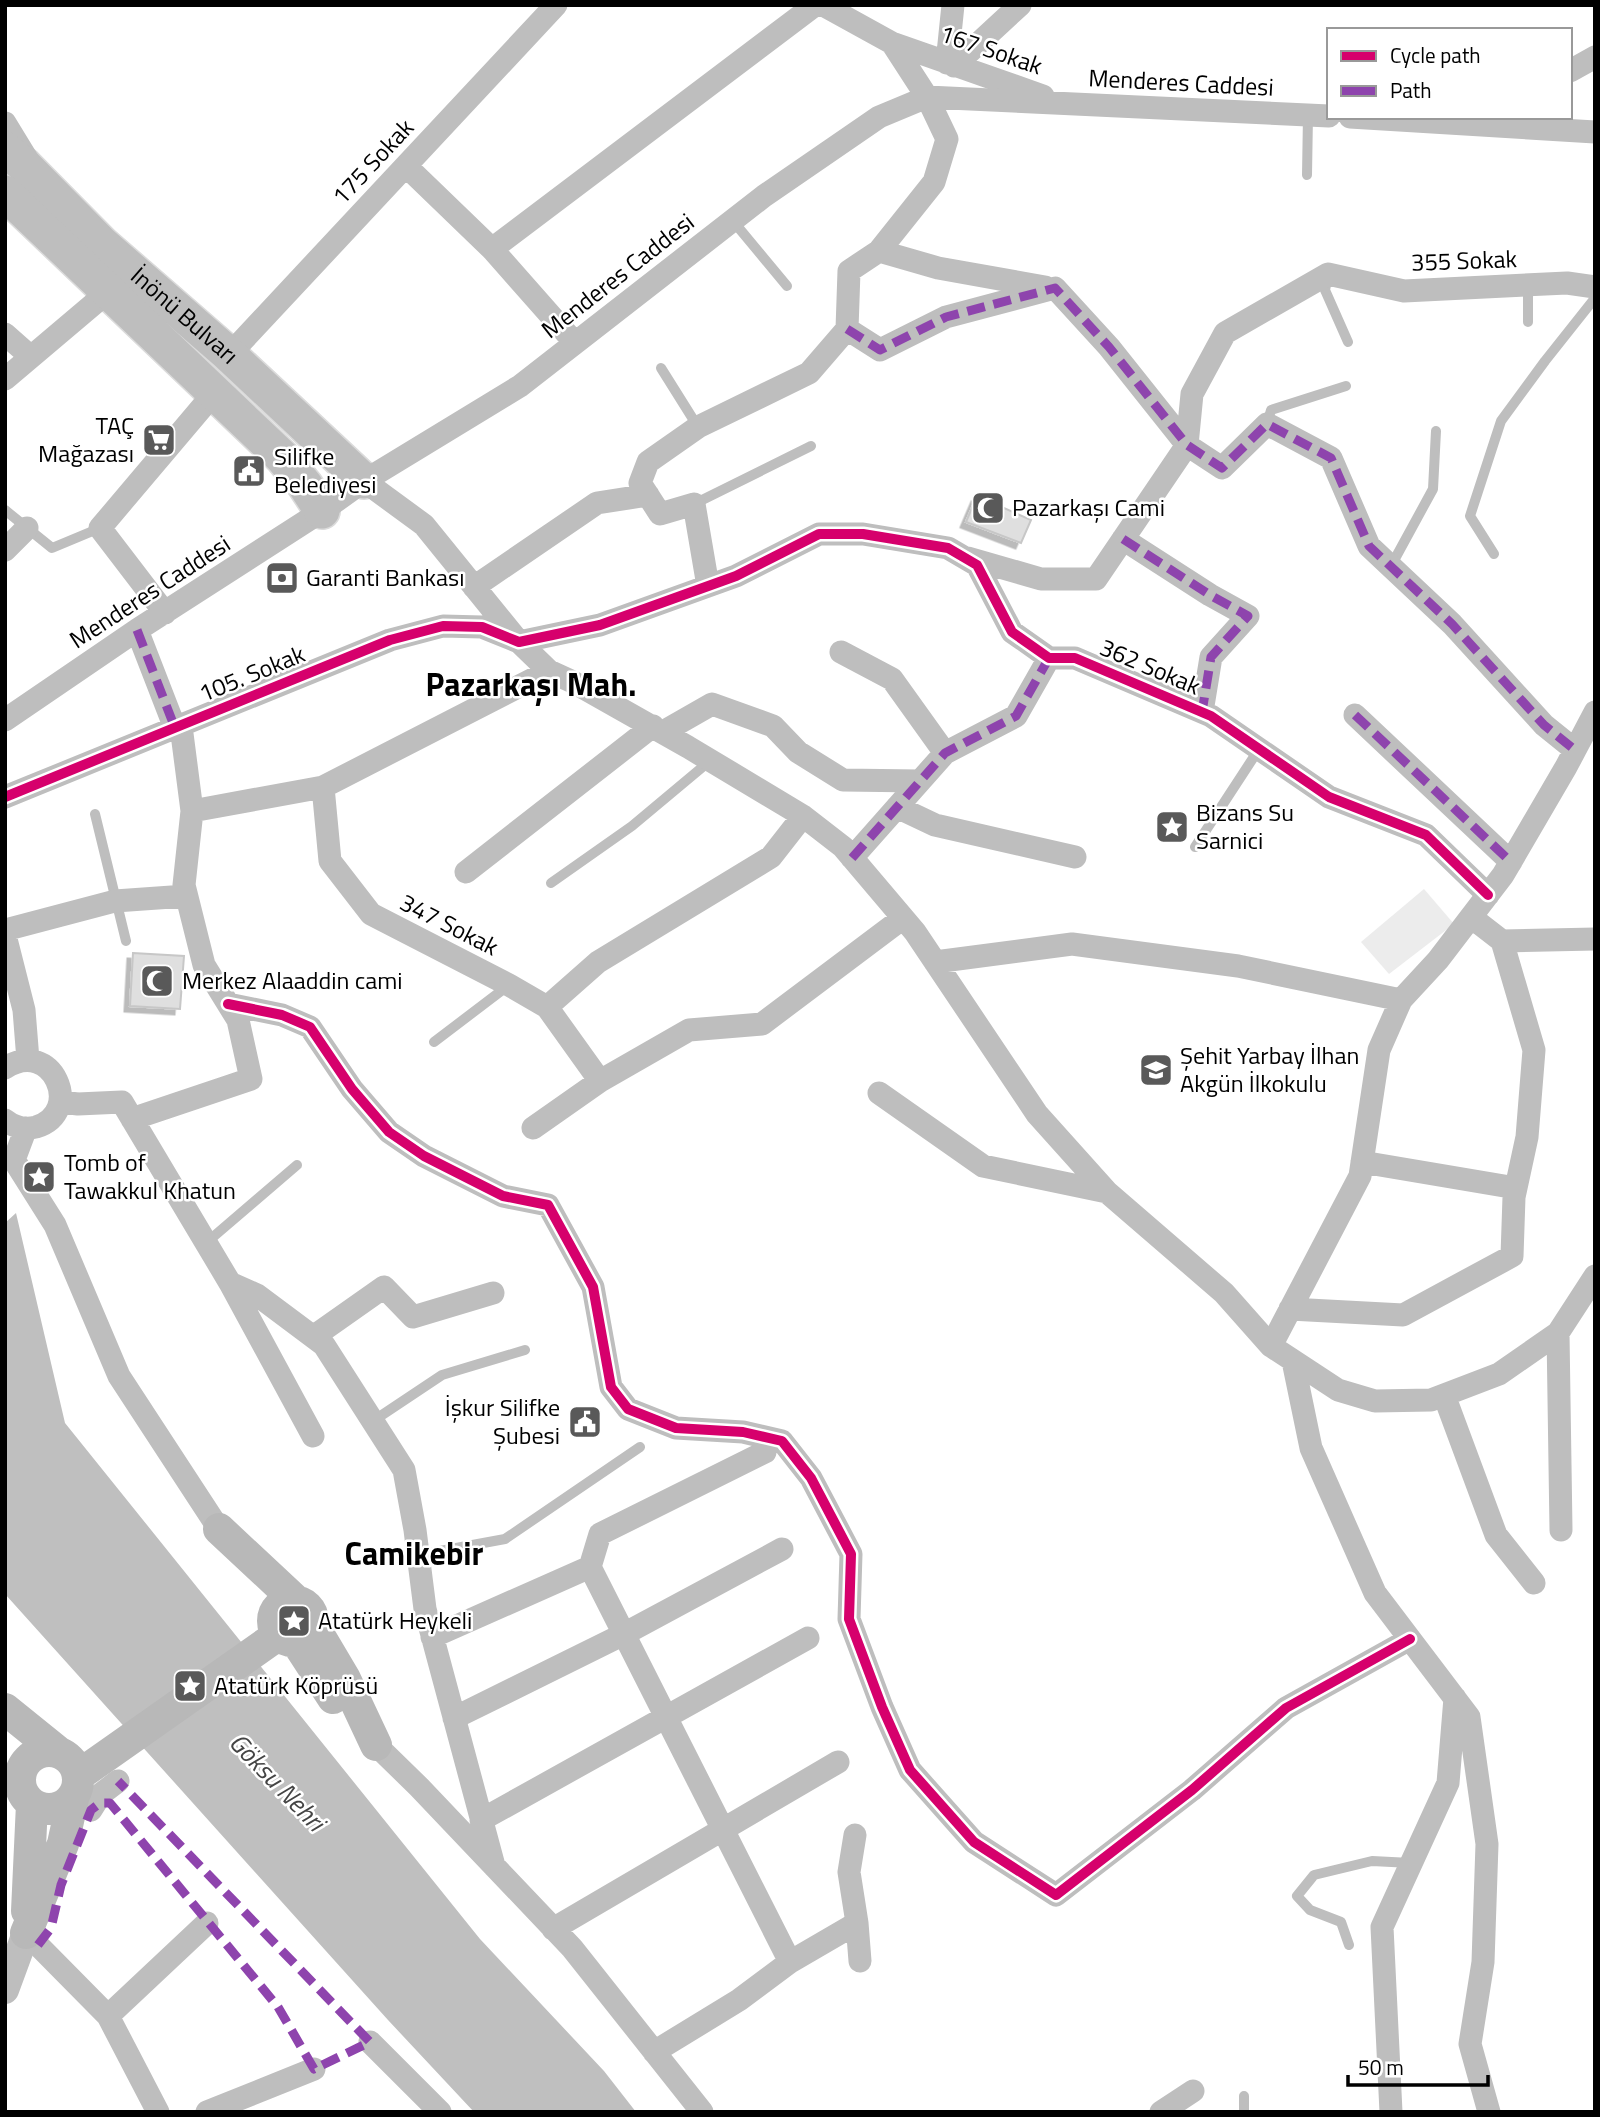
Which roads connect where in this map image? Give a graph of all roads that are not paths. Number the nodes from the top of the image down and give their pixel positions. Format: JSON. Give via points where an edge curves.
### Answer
{"nodes":[{"id":1,"x":556,"y":5,"type":"edge"},
{"id":2,"x":815,"y":5,"type":"edge"},
{"id":3,"x":823,"y":5,"type":"edge"},
{"id":4,"x":953,"y":5,"type":"edge"},
{"id":5,"x":1020,"y":5,"type":"edge"},
{"id":6,"x":892,"y":43,"type":"junction"},
{"id":7,"x":1595,"y":57,"type":"edge"},
{"id":8,"x":950,"y":65,"type":"junction"},
{"id":9,"x":1572,"y":70,"type":"edge"},
{"id":10,"x":927,"y":97,"type":"junction"},
{"id":11,"x":1067,"y":104,"type":"junction"},
{"id":12,"x":1318,"y":116,"type":"edge"},
{"id":13,"x":1412,"y":119,"type":"edge"},
{"id":14,"x":5,"y":123,"type":"edge"},
{"id":15,"x":1537,"y":123,"type":"edge"},
{"id":16,"x":1595,"y":132,"type":"edge"},
{"id":17,"x":5,"y":149,"type":"edge"},
{"id":18,"x":406,"y":166,"type":"junction"},
{"id":19,"x":1307,"y":175,"type":"dead end"},
{"id":20,"x":43,"y":184,"type":"junction"},
{"id":21,"x":5,"y":193,"type":"edge"},
{"id":22,"x":733,"y":221,"type":"junction"},
{"id":23,"x":492,"y":249,"type":"junction"},
{"id":24,"x":878,"y":251,"type":"junction"},
{"id":25,"x":1328,"y":274,"type":"junction"},
{"id":26,"x":1528,"y":285,"type":"junction"},
{"id":27,"x":787,"y":286,"type":"dead end"},
{"id":28,"x":1595,"y":287,"type":"edge"},
{"id":29,"x":1055,"y":288,"type":"junction"},
{"id":30,"x":109,"y":291,"type":"junction"},
{"id":31,"x":1595,"y":298,"type":"edge"},
{"id":32,"x":1528,"y":322,"type":"dead end"},
{"id":33,"x":847,"y":329,"type":"junction"},
{"id":34,"x":5,"y":334,"type":"edge"},
{"id":35,"x":1348,"y":342,"type":"dead end"},
{"id":36,"x":575,"y":343,"type":"junction"},
{"id":37,"x":229,"y":355,"type":"junction"},
{"id":38,"x":31,"y":357,"type":"junction"},
{"id":39,"x":661,"y":368,"type":"dead end"},
{"id":40,"x":5,"y":379,"type":"edge"},
{"id":41,"x":1346,"y":386,"type":"dead end"},
{"id":42,"x":215,"y":392,"type":"junction"},
{"id":43,"x":1268,"y":424,"type":"junction"},
{"id":44,"x":698,"y":426,"type":"junction"},
{"id":45,"x":1436,"y":431,"type":"dead end"},
{"id":46,"x":1186,"y":445,"type":"junction"},
{"id":47,"x":811,"y":446,"type":"dead end"},
{"id":48,"x":364,"y":481,"type":"junction"},
{"id":49,"x":648,"y":495,"type":"junction"},
{"id":50,"x":694,"y":503,"type":"junction"},
{"id":51,"x":5,"y":510,"type":"edge"},
{"id":52,"x":322,"y":511,"type":"junction"},
{"id":53,"x":27,"y":528,"type":"junction"},
{"id":54,"x":100,"y":528,"type":"junction"},
{"id":55,"x":1123,"y":539,"type":"junction"},
{"id":56,"x":5,"y":550,"type":"edge"},
{"id":57,"x":1494,"y":554,"type":"dead end"},
{"id":58,"x":964,"y":557,"type":"junction"},
{"id":59,"x":1391,"y":566,"type":"junction"},
{"id":60,"x":708,"y":586,"type":"junction"},
{"id":61,"x":474,"y":587,"type":"junction"},
{"id":62,"x":165,"y":613,"type":"junction"},
{"id":63,"x":137,"y":631,"type":"junction"},
{"id":64,"x":519,"y":642,"type":"junction"},
{"id":65,"x":841,"y":652,"type":"dead end"},
{"id":66,"x":1049,"y":658,"type":"junction"},
{"id":67,"x":549,"y":671,"type":"junction"},
{"id":68,"x":1202,"y":712,"type":"junction"},
{"id":69,"x":1595,"y":712,"type":"edge"},
{"id":70,"x":1354,"y":715,"type":"dead end"},
{"id":71,"x":5,"y":720,"type":"edge"},
{"id":72,"x":178,"y":727,"type":"junction"},
{"id":73,"x":658,"y":729,"type":"junction"},
{"id":74,"x":1259,"y":749,"type":"junction"},
{"id":75,"x":1575,"y":750,"type":"junction"},
{"id":76,"x":945,"y":753,"type":"junction"},
{"id":77,"x":711,"y":761,"type":"junction"},
{"id":78,"x":919,"y":780,"type":"junction"},
{"id":79,"x":323,"y":787,"type":"junction"},
{"id":80,"x":5,"y":797,"type":"edge"},
{"id":81,"x":897,"y":807,"type":"junction"},
{"id":82,"x":192,"y":811,"type":"junction"},
{"id":83,"x":95,"y":814,"type":"dead end"},
{"id":84,"x":803,"y":816,"type":"junction"},
{"id":85,"x":1195,"y":846,"type":"dead end"},
{"id":86,"x":1074,"y":857,"type":"dead end"},
{"id":87,"x":852,"y":858,"type":"junction"},
{"id":88,"x":1511,"y":862,"type":"junction"},
{"id":89,"x":466,"y":872,"type":"dead end"},
{"id":90,"x":551,"y":883,"type":"dead end"},
{"id":91,"x":1488,"y":895,"type":"junction"},
{"id":92,"x":186,"y":896,"type":"junction"},
{"id":93,"x":116,"y":901,"type":"junction"},
{"id":94,"x":1471,"y":917,"type":"junction"},
{"id":95,"x":903,"y":918,"type":"junction"},
{"id":96,"x":5,"y":933,"type":"edge"},
{"id":97,"x":1595,"y":939,"type":"edge"},
{"id":98,"x":125,"y":941,"type":"dead end"},
{"id":99,"x":1502,"y":941,"type":"junction"},
{"id":100,"x":935,"y":962,"type":"junction"},
{"id":101,"x":509,"y":985,"type":"junction"},
{"id":102,"x":1401,"y":1000,"type":"junction"},
{"id":103,"x":228,"y":1004,"type":"junction"},
{"id":104,"x":547,"y":1007,"type":"junction"},
{"id":105,"x":434,"y":1042,"type":"dead end"},
{"id":106,"x":28,"y":1060,"type":"junction"},
{"id":107,"x":5,"y":1068,"type":"edge"},
{"id":108,"x":600,"y":1081,"type":"junction"},
{"id":109,"x":879,"y":1093,"type":"dead end"},
{"id":110,"x":60,"y":1102,"type":"junction"},
{"id":111,"x":132,"y":1119,"type":"junction"},
{"id":112,"x":15,"y":1124,"type":"edge"},
{"id":113,"x":533,"y":1128,"type":"dead end"},
{"id":114,"x":1363,"y":1162,"type":"junction"},
{"id":115,"x":297,"y":1165,"type":"dead end"},
{"id":116,"x":1516,"y":1188,"type":"junction"},
{"id":117,"x":1107,"y":1192,"type":"junction"},
{"id":118,"x":206,"y":1243,"type":"junction"},
{"id":119,"x":1595,"y":1276,"type":"edge"},
{"id":120,"x":230,"y":1283,"type":"junction"},
{"id":121,"x":493,"y":1293,"type":"dead end"},
{"id":122,"x":1290,"y":1309,"type":"junction"},
{"id":123,"x":1558,"y":1333,"type":"junction"},
{"id":124,"x":313,"y":1336,"type":"junction"},
{"id":125,"x":1271,"y":1346,"type":"junction"},
{"id":126,"x":525,"y":1350,"type":"dead end"},
{"id":127,"x":1293,"y":1360,"type":"junction"},
{"id":128,"x":1444,"y":1395,"type":"junction"},
{"id":129,"x":373,"y":1421,"type":"junction"},
{"id":130,"x":313,"y":1436,"type":"dead end"},
{"id":131,"x":640,"y":1447,"type":"dead end"},
{"id":132,"x":765,"y":1452,"type":"dead end"},
{"id":133,"x":219,"y":1529,"type":"joint"},
{"id":134,"x":1561,"y":1530,"type":"dead end"},
{"id":135,"x":782,"y":1549,"type":"dead end"},
{"id":136,"x":418,"y":1555,"type":"junction"},
{"id":137,"x":590,"y":1567,"type":"junction"},
{"id":138,"x":1534,"y":1583,"type":"dead end"},
{"id":139,"x":291,"y":1624,"type":"junction"},
{"id":140,"x":624,"y":1634,"type":"junction"},
{"id":141,"x":432,"y":1637,"type":"junction"},
{"id":142,"x":807,"y":1638,"type":"dead end"},
{"id":143,"x":1410,"y":1639,"type":"junction"},
{"id":144,"x":1455,"y":1698,"type":"junction"},
{"id":145,"x":5,"y":1709,"type":"edge"},
{"id":146,"x":665,"y":1717,"type":"junction"},
{"id":147,"x":454,"y":1718,"type":"junction"},
{"id":148,"x":376,"y":1745,"type":"joint"},
{"id":149,"x":57,"y":1751,"type":"junction"},
{"id":150,"x":838,"y":1762,"type":"dead end"},
{"id":151,"x":118,"y":1781,"type":"dead end"},
{"id":152,"x":19,"y":1784,"type":"edge"},
{"id":153,"x":81,"y":1794,"type":"junction"},
{"id":154,"x":481,"y":1820,"type":"junction"},
{"id":155,"x":722,"y":1830,"type":"junction"},
{"id":156,"x":855,"y":1835,"type":"dead end"},
{"id":157,"x":1411,"y":1863,"type":"junction"},
{"id":158,"x":494,"y":1866,"type":"junction"},
{"id":159,"x":207,"y":1923,"type":"dead end"},
{"id":160,"x":857,"y":1923,"type":"junction"},
{"id":161,"x":553,"y":1929,"type":"junction"},
{"id":162,"x":26,"y":1933,"type":"junction"},
{"id":163,"x":1349,"y":1945,"type":"dead end"},
{"id":164,"x":860,"y":1961,"type":"dead end"},
{"id":165,"x":790,"y":1962,"type":"junction"},
{"id":166,"x":5,"y":1990,"type":"edge"},
{"id":167,"x":108,"y":2016,"type":"junction"},
{"id":168,"x":370,"y":2042,"type":"dead end"},
{"id":169,"x":654,"y":2052,"type":"junction"},
{"id":170,"x":314,"y":2069,"type":"dead end"},
{"id":171,"x":1193,"y":2091,"type":"dead end"},
{"id":172,"x":1244,"y":2095,"type":"dead end"},
{"id":173,"x":158,"y":2112,"type":"edge"},
{"id":174,"x":206,"y":2112,"type":"edge"},
{"id":175,"x":440,"y":2112,"type":"edge"},
{"id":176,"x":702,"y":2112,"type":"edge"},
{"id":177,"x":1161,"y":2112,"type":"edge"},
{"id":178,"x":1244,"y":2112,"type":"edge"},
{"id":179,"x":1391,"y":2112,"type":"edge"},
{"id":180,"x":1489,"y":2112,"type":"edge"}],
"edges":[{"from":1,"to":18,"type":"street","name":"175 Sokak"},
{"from":2,"to":23,"type":"street"},
{"from":3,"to":6,"type":"street","name":"167 Sokak"},
{"from":4,"to":8,"type":"street"},
{"from":5,"to":8,"type":"street"},
{"from":6,"to":8,"type":"street","name":"167 Sokak"},
{"from":6,"to":10,"type":"street"},
{"from":7,"to":9,"type":"street"},
{"from":8,"to":11,"type":"street","name":"167 Sokak"},
{"from":10,"to":11,"type":"street","name":"Menderes Caddesi"},
{"from":10,"to":22,"type":"street","name":"Menderes Caddesi","via":[[879,117]]},
{"from":10,"to":24,"type":"street","via":[[947,139],[934,182]]},
{"from":11,"to":12,"type":"street","name":"Menderes Caddesi"},
{"from":12,"to":19,"type":"lane"},
{"from":13,"to":15,"type":"street"},
{"from":14,"to":20,"type":"street"},
{"from":15,"to":16,"type":"street"},
{"from":17,"to":20,"type":"main road","name":"İnönü Bulvarı"},
{"from":18,"to":23,"type":"street"},
{"from":18,"to":37,"type":"street","name":"175 Sokak"},
{"from":20,"to":37,"type":"main road","name":"İnönü Bulvarı","via":[[102,244]]},
{"from":21,"to":30,"type":"main road","name":"İnönü Bulvarı"},
{"from":22,"to":27,"type":"lane"},
{"from":22,"to":36,"type":"street","name":"Menderes Caddesi"},
{"from":23,"to":36,"type":"street"},
{"from":24,"to":29,"type":"street","via":[[938,268]]},
{"from":24,"to":33,"type":"street","via":[[849,271]]},
{"from":25,"to":26,"type":"street","name":"355 Sokak","via":[[1404,291]]},
{"from":25,"to":35,"type":"lane","via":[[1325,290]]},
{"from":25,"to":46,"type":"street","via":[[1225,333],[1192,394]]},
{"from":26,"to":28,"type":"street","name":"355 Sokak"},
{"from":26,"to":32,"type":"lane"},
{"from":29,"to":33,"type":"street","via":[[946,317],[880,349]]},
{"from":29,"to":46,"type":"street","via":[[1109,347]]},
{"from":30,"to":38,"type":"street"},
{"from":30,"to":42,"type":"main road","name":"İnönü Bulvarı"},
{"from":31,"to":57,"type":"lane","via":[[1502,421],[1470,516]]},
{"from":33,"to":44,"type":"street","via":[[809,373]]},
{"from":34,"to":38,"type":"street"},
{"from":36,"to":48,"type":"street","name":"Menderes Caddesi","via":[[520,386]]},
{"from":37,"to":48,"type":"main road","name":"İnönü Bulvarı"},
{"from":38,"to":40,"type":"street"},
{"from":39,"to":44,"type":"lane"},
{"from":41,"to":43,"type":"lane","via":[[1272,410]]},
{"from":42,"to":52,"type":"main road","name":"İnönü Bulvarı","via":[[282,457]]},
{"from":42,"to":54,"type":"street"},
{"from":43,"to":46,"type":"street","via":[[1223,468]]},
{"from":43,"to":59,"type":"street","via":[[1331,458],[1369,546]]},
{"from":44,"to":49,"type":"street","via":[[648,462],[640,484]]},
{"from":45,"to":59,"type":"lane","via":[[1433,489]]},
{"from":46,"to":55,"type":"street"},
{"from":47,"to":50,"type":"lane"},
{"from":48,"to":52,"type":"street","name":"Menderes Caddesi"},
{"from":48,"to":61,"type":"street","via":[[424,525]]},
{"from":49,"to":50,"type":"street","via":[[660,514]]},
{"from":49,"to":61,"type":"street","via":[[597,503]]},
{"from":50,"to":60,"type":"street"},
{"from":51,"to":53,"type":"lane"},
{"from":52,"to":62,"type":"street","name":"Menderes Caddesi"},
{"from":53,"to":54,"type":"lane","via":[[52,548]]},
{"from":53,"to":56,"type":"street"},
{"from":54,"to":62,"type":"street"},
{"from":55,"to":58,"type":"street","via":[[1096,579],[1041,579]]},
{"from":55,"to":68,"type":"street","via":[[1248,616],[1211,657]]},
{"from":58,"to":60,"type":"street","name":"362 Sokak","via":[[948,548],[863,534],[819,534]]},
{"from":58,"to":66,"type":"street","name":"362 Sokak","via":[[977,565],[1012,632]]},
{"from":59,"to":75,"type":"street","via":[[1452,624],[1544,726]]},
{"from":60,"to":64,"type":"street","name":"362 Sokak","via":[[600,625]]},
{"from":61,"to":64,"type":"street"},
{"from":62,"to":63,"type":"street","name":"Menderes Caddesi"},
{"from":63,"to":71,"type":"street","name":"Menderes Caddesi"},
{"from":63,"to":72,"type":"street"},
{"from":64,"to":67,"type":"street"},
{"from":64,"to":72,"type":"street","name":"105. Sokak","via":[[482,627],[443,626],[390,640]]},
{"from":65,"to":76,"type":"street","via":[[892,679]]},
{"from":66,"to":68,"type":"street","name":"362 Sokak","via":[[1075,658]]},
{"from":66,"to":76,"type":"street","via":[[1016,716]]},
{"from":67,"to":73,"type":"street"},
{"from":67,"to":79,"type":"street"},
{"from":68,"to":74,"type":"street","name":"362 Sokak"},
{"from":69,"to":75,"type":"street"},
{"from":70,"to":88,"type":"street"},
{"from":72,"to":80,"type":"street","name":"105. Sokak"},
{"from":72,"to":82,"type":"street"},
{"from":73,"to":77,"type":"street"},
{"from":73,"to":78,"type":"street","via":[[712,705],[773,726],[798,752],[843,780]]},
{"from":73,"to":89,"type":"street"},
{"from":74,"to":85,"type":"lane"},
{"from":74,"to":91,"type":"street","name":"362 Sokak","via":[[1329,797],[1426,835]]},
{"from":75,"to":88,"type":"street"},
{"from":76,"to":78,"type":"street"},
{"from":77,"to":84,"type":"street"},
{"from":77,"to":90,"type":"lane","via":[[632,826]]},
{"from":78,"to":81,"type":"street"},
{"from":79,"to":82,"type":"street"},
{"from":79,"to":101,"type":"street","name":"347 Sokak","via":[[330,861],[371,915]]},
{"from":81,"to":86,"type":"street","via":[[935,825]]},
{"from":81,"to":87,"type":"street"},
{"from":82,"to":92,"type":"street"},
{"from":83,"to":93,"type":"lane"},
{"from":84,"to":87,"type":"street"},
{"from":84,"to":104,"type":"street","via":[[771,856],[598,962]]},
{"from":87,"to":95,"type":"street"},
{"from":88,"to":91,"type":"street"},
{"from":91,"to":94,"type":"street"},
{"from":92,"to":93,"type":"street"},
{"from":92,"to":103,"type":"street","via":[[204,965]]},
{"from":93,"to":96,"type":"street"},
{"from":93,"to":98,"type":"lane"},
{"from":94,"to":99,"type":"street"},
{"from":94,"to":102,"type":"street"},
{"from":95,"to":100,"type":"street"},
{"from":95,"to":108,"type":"street","via":[[762,1024],[690,1030]]},
{"from":96,"to":106,"type":"street","via":[[24,1010]]},
{"from":97,"to":99,"type":"street"},
{"from":99,"to":116,"type":"street","via":[[1534,1050],[1527,1137]]},
{"from":100,"to":102,"type":"street","via":[[1072,944],[1238,966]]},
{"from":100,"to":117,"type":"street","via":[[1037,1114]]},
{"from":101,"to":104,"type":"street","name":"347 Sokak"},
{"from":101,"to":105,"type":"lane"},
{"from":102,"to":114,"type":"street","via":[[1379,1050]]},
{"from":103,"to":111,"type":"street","via":[[238,1020],[251,1079]]},
{"from":103,"to":143,"type":"street","via":[[310,1027],[352,1089],[389,1132],[424,1156],[503,1196],[548,1205],[593,1287],[611,1387],[628,1409],[676,1428],[743,1432],[782,1441],[811,1478],[851,1553],[849,1619],[910,1770],[974,1842],[1056,1895],[1192,1790],[1286,1708]]},
{"from":104,"to":108,"type":"street","name":"347 Sokak"},
{"from":106,"to":107,"type":"street"},
{"from":106,"to":110,"type":"street","via":[[49,1068],[56,1077]]},
{"from":108,"to":113,"type":"street"},
{"from":109,"to":117,"type":"street","via":[[983,1166]]},
{"from":110,"to":111,"type":"street","via":[[122,1102]]},
{"from":110,"to":112,"type":"street","via":[[42,1125]]},
{"from":111,"to":118,"type":"street"},
{"from":112,"to":133,"type":"street","via":[[14,1160],[55,1225],[119,1376]]},
{"from":114,"to":116,"type":"street"},
{"from":114,"to":122,"type":"street","via":[[1360,1176]]},
{"from":115,"to":118,"type":"lane"},
{"from":116,"to":122,"type":"street","via":[[1512,1256],[1403,1315]]},
{"from":117,"to":125,"type":"street","via":[[1224,1293]]},
{"from":118,"to":120,"type":"street"},
{"from":119,"to":123,"type":"street"},
{"from":120,"to":124,"type":"street","via":[[257,1295]]},
{"from":120,"to":130,"type":"street"},
{"from":121,"to":124,"type":"street","via":[[413,1317],[384,1287]]},
{"from":122,"to":125,"type":"street"},
{"from":123,"to":128,"type":"street","via":[[1499,1374]]},
{"from":123,"to":134,"type":"street"},
{"from":124,"to":129,"type":"street","via":[[324,1345]]},
{"from":125,"to":127,"type":"street"},
{"from":126,"to":129,"type":"lane","via":[[442,1376]]},
{"from":127,"to":128,"type":"street","via":[[1338,1390],[1375,1401],[1431,1400]]},
{"from":127,"to":143,"type":"street","via":[[1311,1448],[1375,1593]]},
{"from":128,"to":138,"type":"street","via":[[1496,1535]]},
{"from":129,"to":136,"type":"street","via":[[404,1470]]},
{"from":131,"to":136,"type":"lane","via":[[505,1539]]},
{"from":132,"to":137,"type":"street","via":[[600,1534]]},
{"from":133,"to":139,"type":"main road"},
{"from":135,"to":140,"type":"street"},
{"from":136,"to":141,"type":"street"},
{"from":137,"to":140,"type":"street"},
{"from":137,"to":141,"type":"street"},
{"from":139,"to":148,"type":"main road","via":[[345,1679]]},
{"from":139,"to":153,"type":"main road"},
{"from":140,"to":146,"type":"street"},
{"from":140,"to":147,"type":"street"},
{"from":141,"to":147,"type":"street"},
{"from":142,"to":146,"type":"street"},
{"from":143,"to":144,"type":"street"},
{"from":144,"to":157,"type":"street","via":[[1448,1783]]},
{"from":144,"to":180,"type":"street","via":[[1469,1717],[1487,1844],[1483,1962],[1470,2044]]},
{"from":145,"to":149,"type":"main road"},
{"from":146,"to":154,"type":"street"},
{"from":146,"to":155,"type":"street"},
{"from":147,"to":154,"type":"street"},
{"from":148,"to":158,"type":"street"},
{"from":149,"to":152,"type":"main road","via":[[34,1754],[26,1762]]},
{"from":149,"to":153,"type":"main road","via":[[75,1765]]},
{"from":150,"to":155,"type":"street"},
{"from":151,"to":153,"type":"street","via":[[101,1794]]},
{"from":152,"to":153,"type":"main road","via":[[42,1808],[54,1809]]},
{"from":152,"to":162,"type":"main road"},
{"from":153,"to":162,"type":"main road"},
{"from":154,"to":158,"type":"street"},
{"from":155,"to":161,"type":"street"},
{"from":155,"to":165,"type":"street"},
{"from":156,"to":160,"type":"street","via":[[849,1872]]},
{"from":157,"to":163,"type":"lane","via":[[1372,1861],[1314,1875],[1297,1896],[1310,1910],[1341,1922]]},
{"from":157,"to":179,"type":"street","via":[[1382,1927]]},
{"from":158,"to":161,"type":"street"},
{"from":159,"to":167,"type":"street"},
{"from":160,"to":164,"type":"street"},
{"from":160,"to":165,"type":"street"},
{"from":161,"to":169,"type":"street"},
{"from":162,"to":166,"type":"street"},
{"from":162,"to":167,"type":"street"},
{"from":165,"to":169,"type":"street","via":[[739,2000]]},
{"from":167,"to":173,"type":"street"},
{"from":168,"to":175,"type":"street"},
{"from":169,"to":176,"type":"street"},
{"from":170,"to":174,"type":"street"},
{"from":171,"to":177,"type":"street"},
{"from":172,"to":178,"type":"lane"}]}
